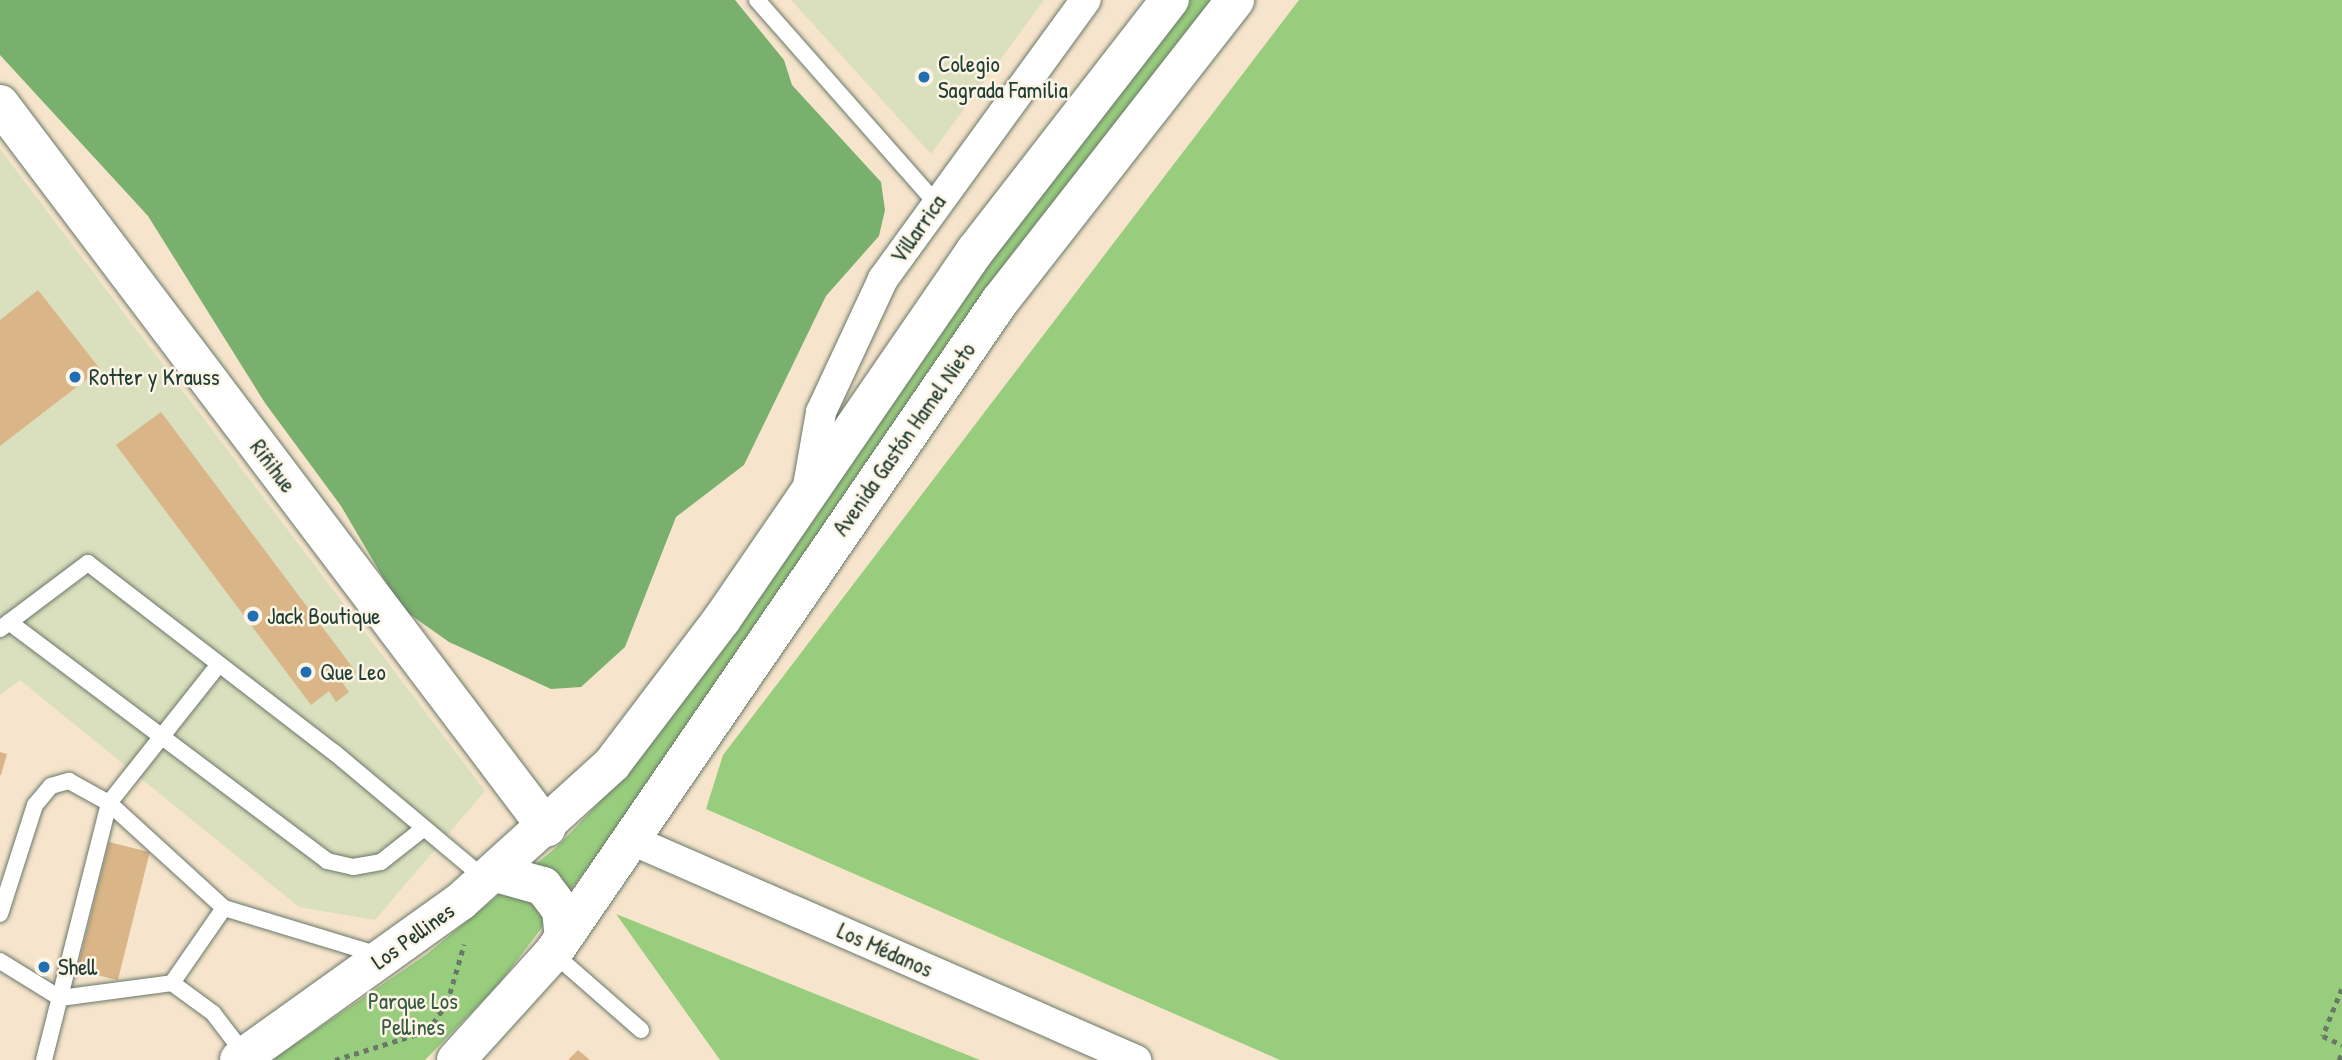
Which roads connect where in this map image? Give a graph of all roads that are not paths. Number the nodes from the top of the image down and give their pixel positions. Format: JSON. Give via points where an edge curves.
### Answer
{"nodes":[{"id":1,"x":757,"y":0,"type":"edge"},
{"id":2,"x":1086,"y":0,"type":"edge"},
{"id":3,"x":1170,"y":0,"type":"edge"},
{"id":4,"x":1235,"y":0,"type":"edge"},
{"id":5,"x":0,"y":104,"type":"edge"},
{"id":6,"x":935,"y":202,"type":"junction"},
{"id":7,"x":808,"y":486,"type":"junction"},
{"id":8,"x":5,"y":625,"type":"edge"},
{"id":9,"x":219,"y":664,"type":"junction"},
{"id":10,"x":163,"y":740,"type":"junction"},
{"id":11,"x":109,"y":803,"type":"junction"},
{"id":12,"x":424,"y":828,"type":"junction"},
{"id":13,"x":547,"y":828,"type":"junction"},
{"id":14,"x":634,"y":841,"type":"junction"},
{"id":15,"x":481,"y":885,"type":"junction"},
{"id":16,"x":224,"y":908,"type":"junction"},
{"id":17,"x":0,"y":914,"type":"edge"},
{"id":18,"x":558,"y":945,"type":"junction"},
{"id":19,"x":386,"y":957,"type":"junction"},
{"id":20,"x":0,"y":961,"type":"edge"},
{"id":21,"x":172,"y":983,"type":"junction"},
{"id":22,"x":60,"y":998,"type":"junction"},
{"id":23,"x":641,"y":1030,"type":"dead end"},
{"id":24,"x":242,"y":1057,"type":"edge"},
{"id":25,"x":44,"y":1060,"type":"edge"},
{"id":26,"x":456,"y":1060,"type":"edge"},
{"id":27,"x":1136,"y":1060,"type":"edge"}],
"edges":[{"from":1,"to":6,"type":"lane"},
{"from":2,"to":6,"type":"street","name":"Villarrica"},
{"from":3,"to":7,"type":"main road","via":[[975,251]]},
{"from":4,"to":14,"type":"main road","name":"Avenida Gastón Hamel Nieto","via":[[1000,301]]},
{"from":5,"to":13,"type":"main road","name":"Riñihue"},
{"from":6,"to":7,"type":"street","name":"Villarrica","via":[[853,333],[821,412]]},
{"from":7,"to":13,"type":"main road","via":[[664,700]]},
{"from":8,"to":9,"type":"lane","via":[[88,563]]},
{"from":8,"to":10,"type":"lane"},
{"from":9,"to":10,"type":"lane"},
{"from":9,"to":12,"type":"lane"},
{"from":10,"to":11,"type":"lane"},
{"from":10,"to":12,"type":"lane","via":[[340,865],[380,862]]},
{"from":11,"to":16,"type":"lane"},
{"from":11,"to":17,"type":"lane","via":[[69,781],[41,794]]},
{"from":11,"to":22,"type":"lane"},
{"from":12,"to":15,"type":"lane"},
{"from":13,"to":15,"type":"main road","name":"Los Pellines"},
{"from":14,"to":18,"type":"main road","name":"Avenida Gastón Hamel Nieto"},
{"from":14,"to":27,"type":"street","name":"Los Médanos"},
{"from":15,"to":18,"type":"main road","via":[[543,886],[561,910]]},
{"from":15,"to":19,"type":"main road","name":"Los Pellines"},
{"from":16,"to":19,"type":"lane"},
{"from":16,"to":21,"type":"lane"},
{"from":18,"to":23,"type":"lane"},
{"from":18,"to":26,"type":"main road"},
{"from":19,"to":24,"type":"main road","name":"Los Pellines"},
{"from":20,"to":22,"type":"lane"},
{"from":21,"to":22,"type":"lane"},
{"from":21,"to":24,"type":"lane","via":[[214,1013]]},
{"from":22,"to":25,"type":"lane"}]}
